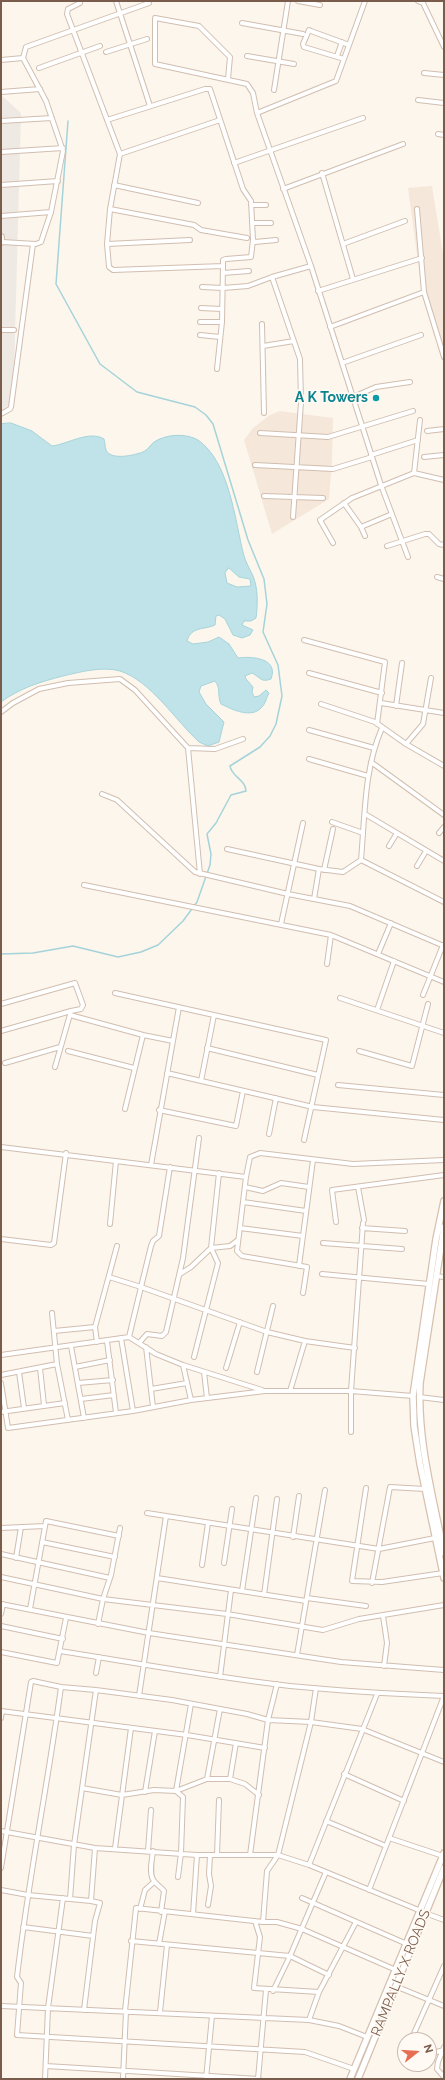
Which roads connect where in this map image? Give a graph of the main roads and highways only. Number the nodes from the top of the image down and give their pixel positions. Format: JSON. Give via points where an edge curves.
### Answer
{"nodes":[{"id":1,"x":444,"y":1201,"type":"edge"},
{"id":2,"x":444,"y":1227,"type":"edge"},
{"id":3,"x":443,"y":1241,"type":"edge"},
{"id":4,"x":416,"y":1396,"type":"junction"},
{"id":5,"x":444,"y":1553,"type":"edge"},
{"id":6,"x":443,"y":1575,"type":"edge"},
{"id":7,"x":444,"y":1855,"type":"edge"},
{"id":8,"x":444,"y":1868,"type":"edge"},
{"id":9,"x":423,"y":1912,"type":"junction"},
{"id":10,"x":350,"y":2079,"type":"edge"},
{"id":11,"x":358,"y":2079,"type":"edge"}],
"edges":[{"from":1,"to":4,"type":"main road","via":[[429,1284]]},
{"from":2,"to":3,"type":"main road"},
{"from":3,"to":4,"type":"main road"},
{"from":4,"to":5,"type":"main road","via":[[423,1448]]},
{"from":4,"to":6,"type":"main road","via":[[414,1426]]},
{"from":7,"to":9,"type":"main road"},
{"from":8,"to":9,"type":"main road","name":"RAMPALLY X ROADS"},
{"from":9,"to":10,"type":"main road"},
{"from":9,"to":11,"type":"main road","name":"RAMPALLY X ROADS"}]}
